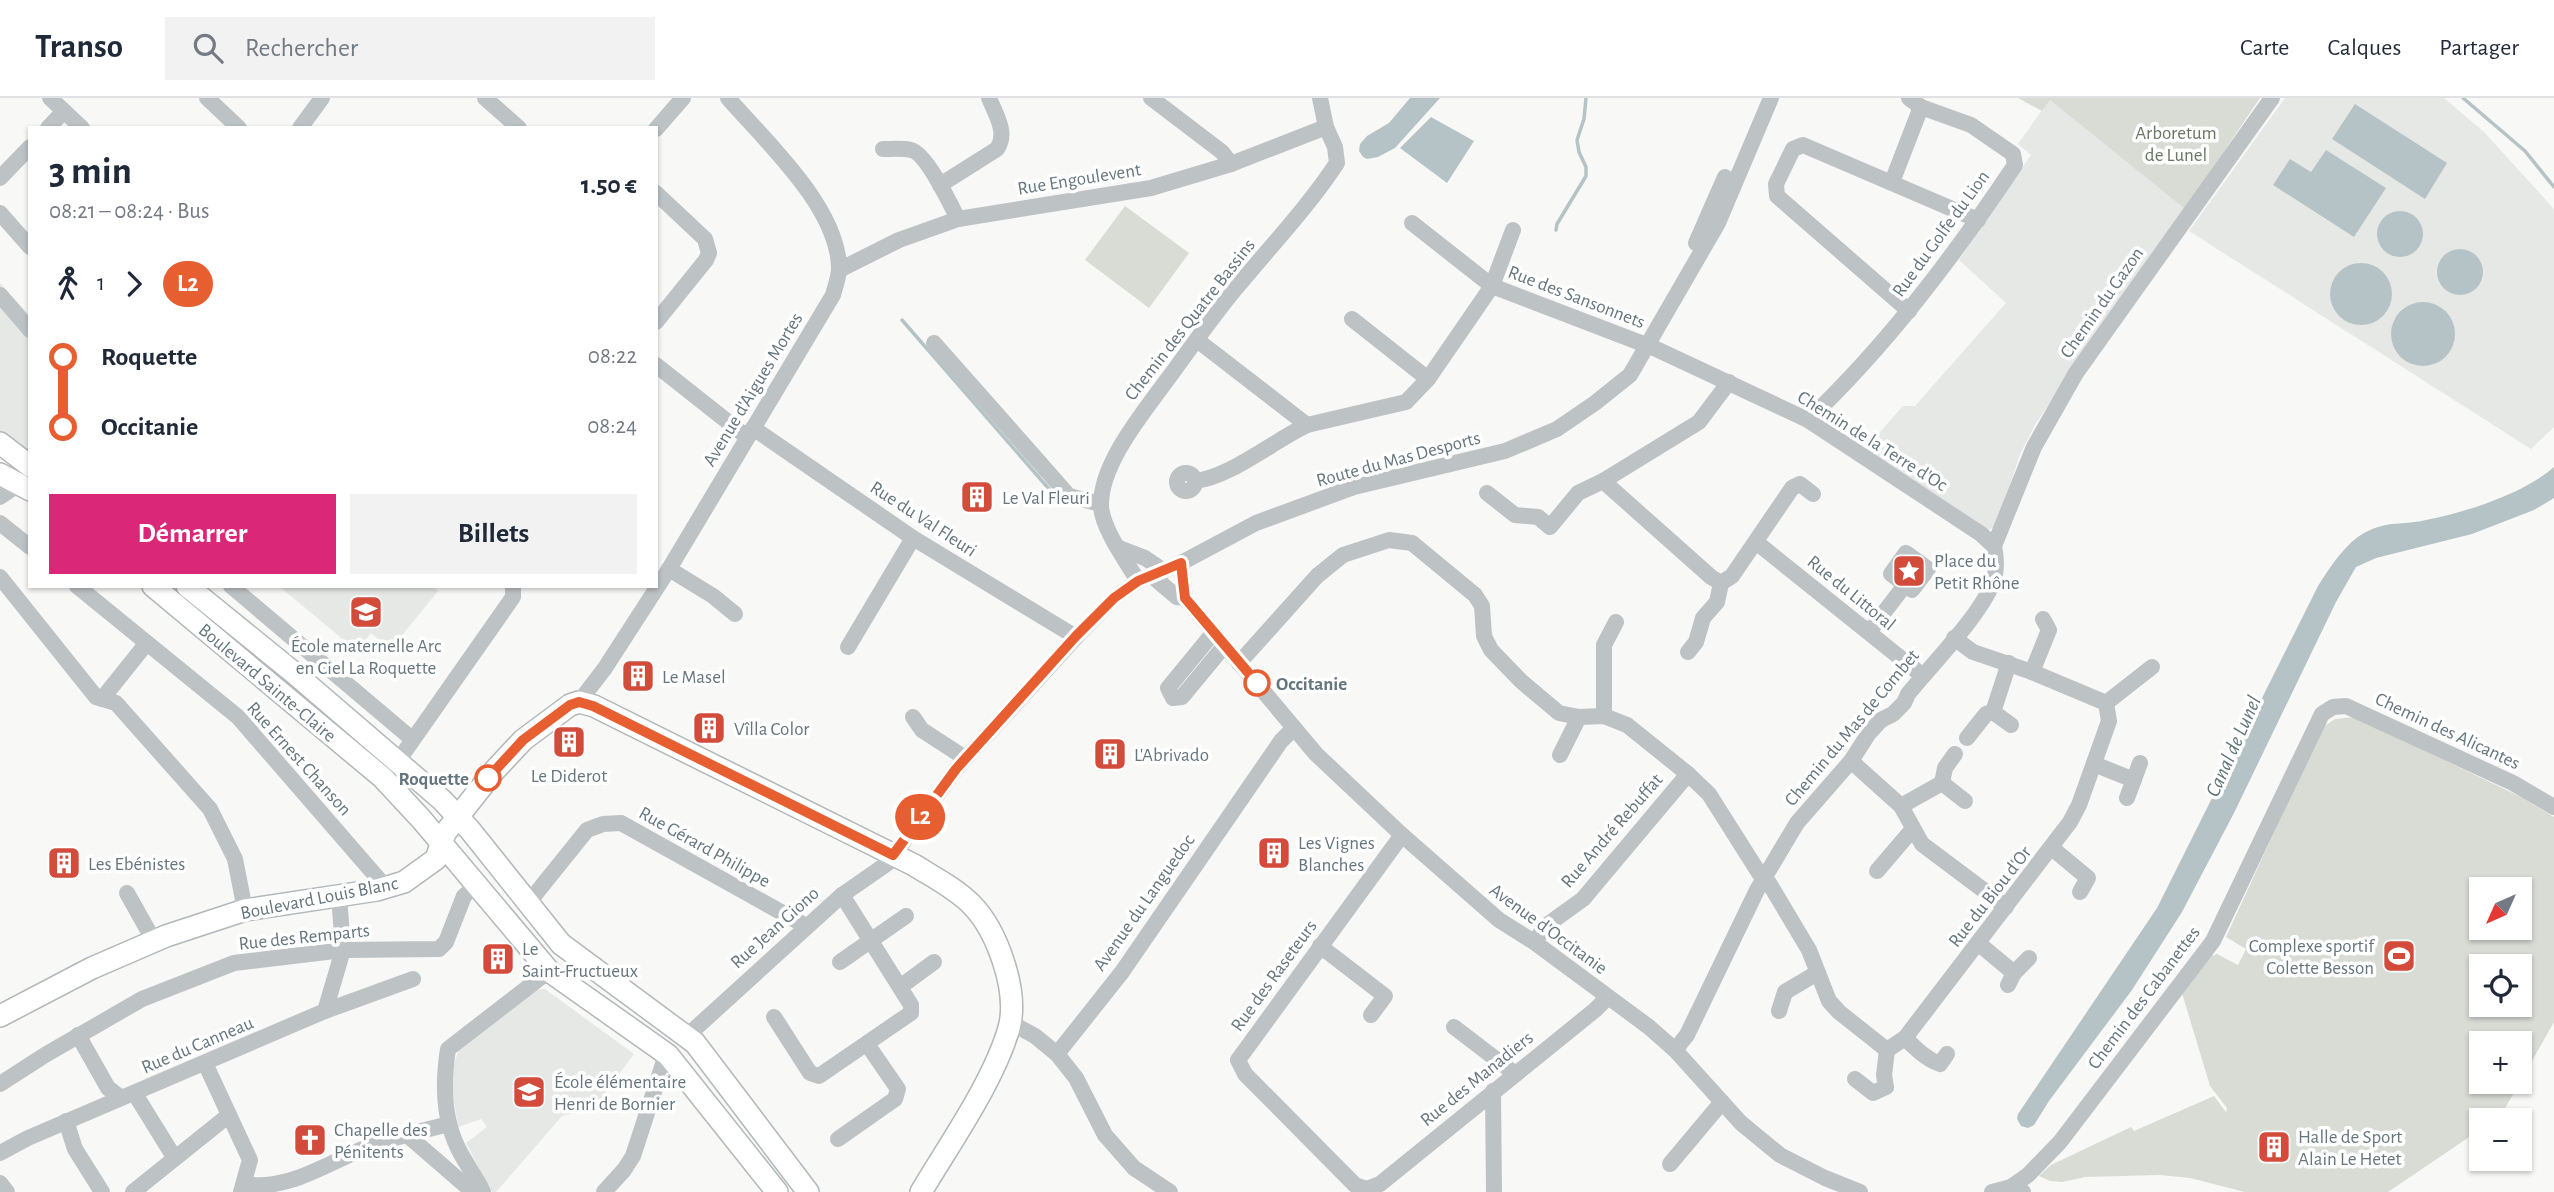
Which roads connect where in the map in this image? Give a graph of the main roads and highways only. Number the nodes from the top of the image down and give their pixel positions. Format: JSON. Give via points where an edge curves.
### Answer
{"nodes":[{"id":1,"x":0,"y":443,"type":"edge"},
{"id":2,"x":28,"y":464,"type":"edge"},
{"id":3,"x":155,"y":588,"type":"edge"},
{"id":4,"x":189,"y":588,"type":"edge"},
{"id":5,"x":398,"y":761,"type":"junction"},
{"id":6,"x":383,"y":778,"type":"junction"},
{"id":7,"x":457,"y":816,"type":"junction"},
{"id":8,"x":440,"y":842,"type":"junction"},
{"id":9,"x":0,"y":1016,"type":"edge"},
{"id":10,"x":687,"y":1036,"type":"junction"},
{"id":11,"x":668,"y":1055,"type":"junction"},
{"id":12,"x":773,"y":1190,"type":"edge"},
{"id":13,"x":808,"y":1192,"type":"edge"},
{"id":14,"x":921,"y":1192,"type":"edge"}],
"edges":[{"from":1,"to":2,"type":"main road"},
{"from":3,"to":6,"type":"main road","name":"Boulevard Sainte-Claire"},
{"from":4,"to":5,"type":"main road","name":"Boulevard Sainte-Claire"},
{"from":5,"to":6,"type":"main road"},
{"from":5,"to":7,"type":"main road","name":"Boulevard Sainte-Claire"},
{"from":6,"to":8,"type":"main road","name":"Boulevard Sainte-Claire"},
{"from":7,"to":8,"type":"main road","name":"Boulevard Louis Blanc"},
{"from":7,"to":10,"type":"main road","name":"Boulevard Sainte-Claire","via":[[561,944]]},
{"from":7,"to":14,"type":"main road","name":"Boulevard Louis Blanc","via":[[523,740],[579,702],[893,855],[971,904],[993,934],[1006,970],[1010,1025],[996,1065]]},
{"from":8,"to":9,"type":"main road","name":"Boulevard Louis Blanc","via":[[436,859],[404,882],[245,910],[154,941]]},
{"from":8,"to":11,"type":"main road","name":"Boulevard Sainte-Claire","via":[[549,971]]},
{"from":10,"to":11,"type":"main road"},
{"from":10,"to":13,"type":"main road","name":"Boulevard Sainte-Claire"},
{"from":11,"to":12,"type":"main road","name":"Boulevard Sainte-Claire"}]}
